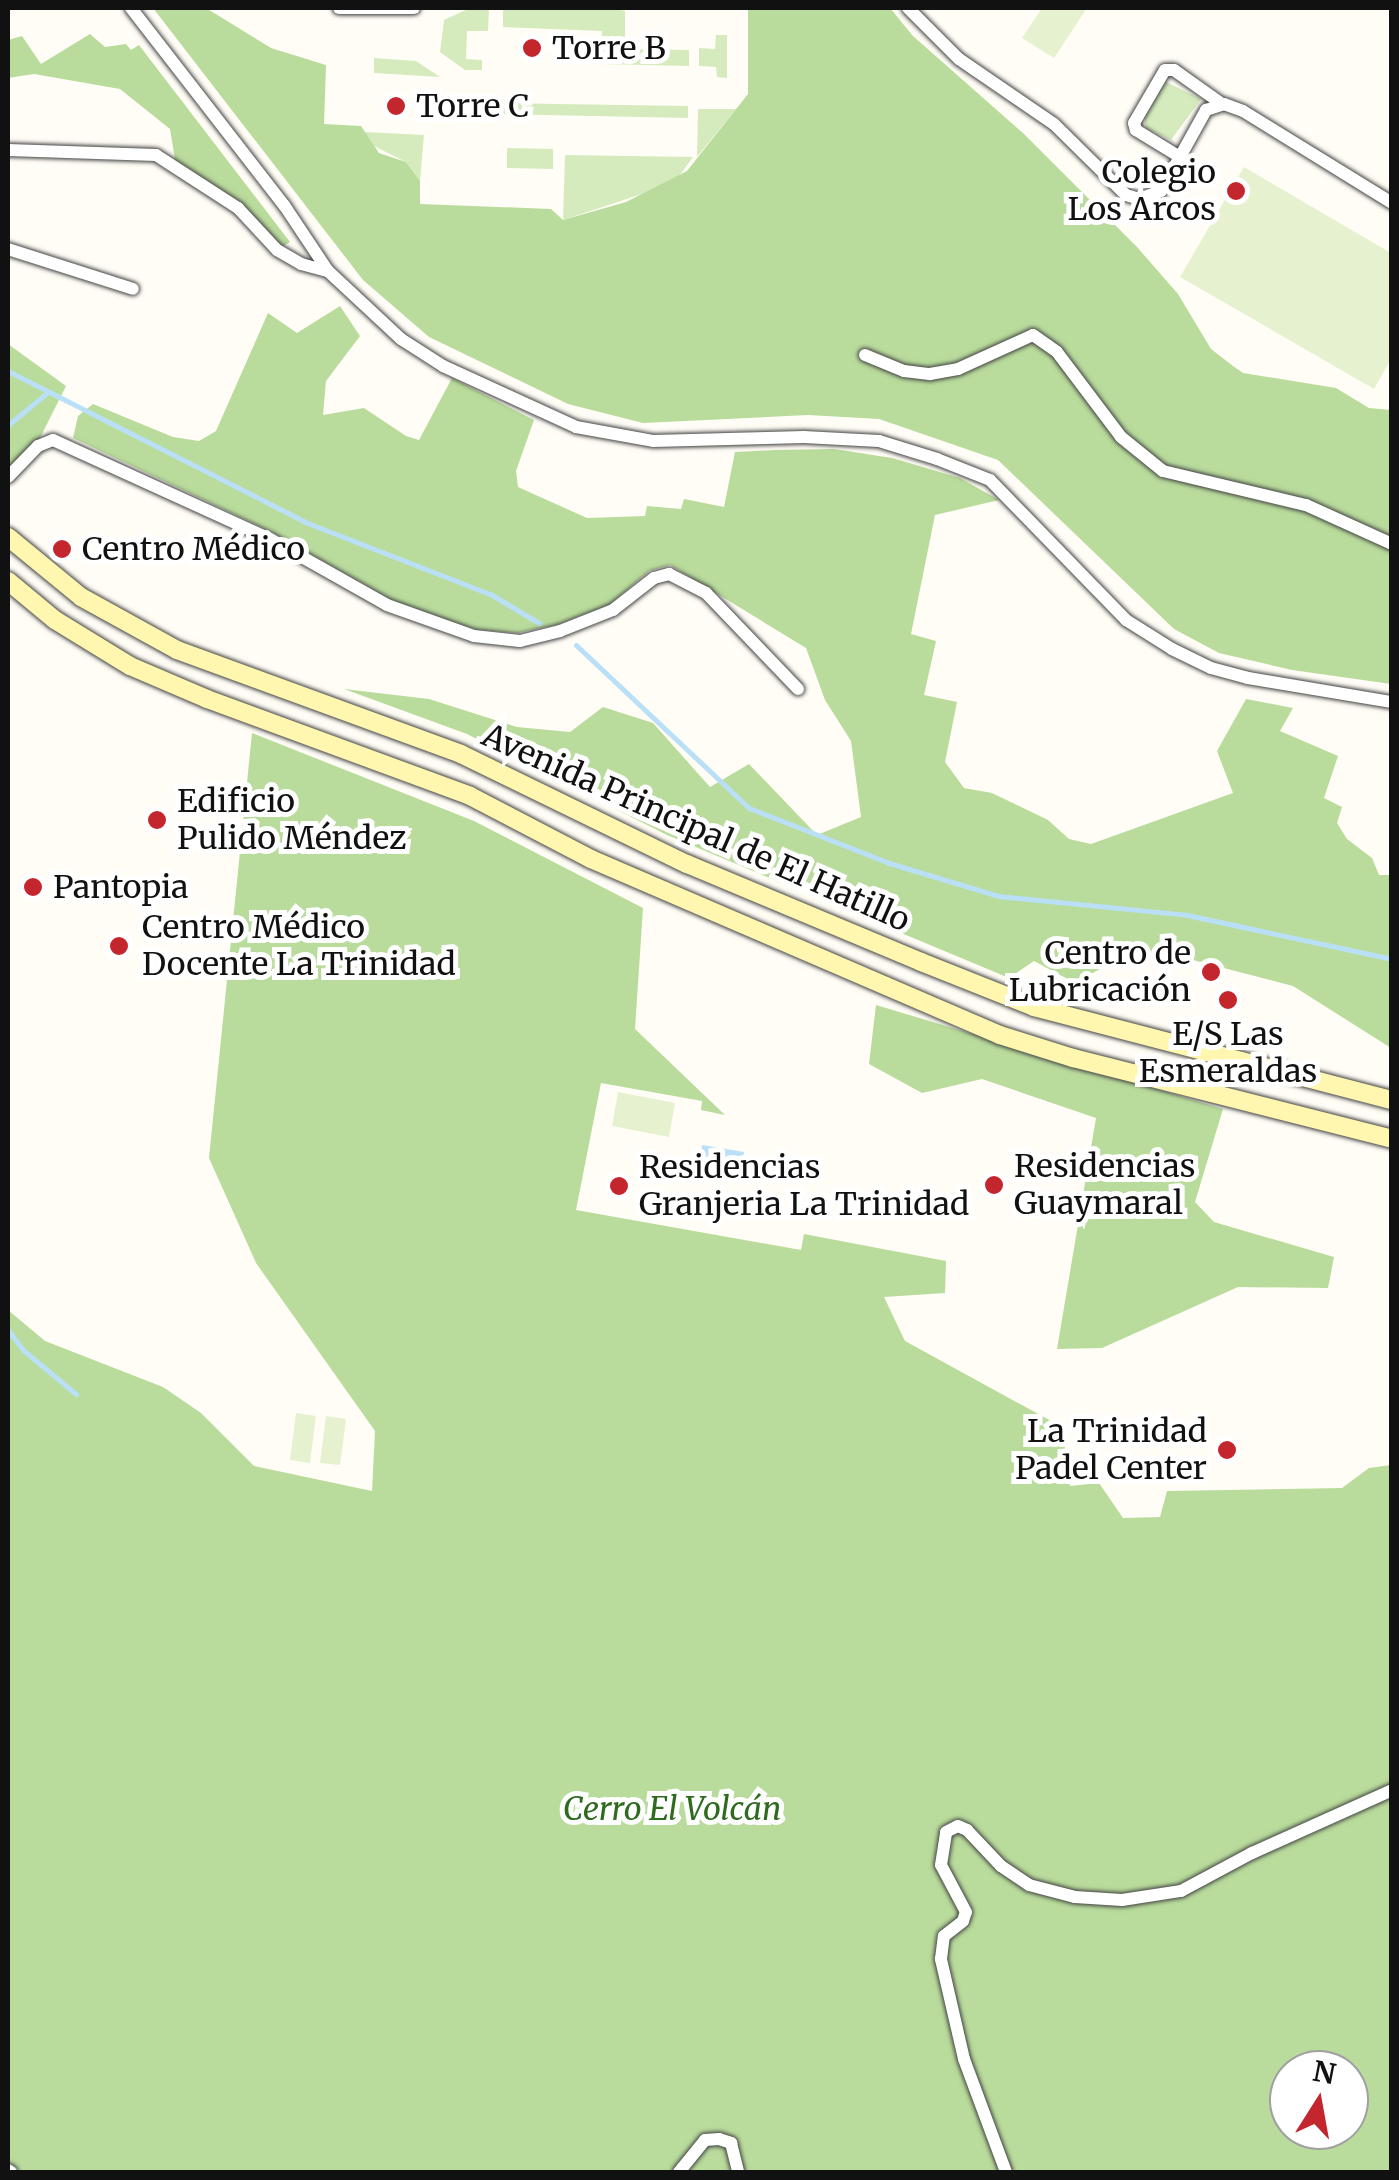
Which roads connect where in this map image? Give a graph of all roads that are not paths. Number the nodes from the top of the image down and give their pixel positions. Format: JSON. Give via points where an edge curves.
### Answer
{"nodes":[{"id":1,"x":132,"y":8,"type":"edge"},
{"id":2,"x":339,"y":8,"type":"edge"},
{"id":3,"x":414,"y":8,"type":"edge"},
{"id":4,"x":908,"y":8,"type":"edge"},
{"id":5,"x":1222,"y":104,"type":"junction"},
{"id":6,"x":8,"y":150,"type":"edge"},
{"id":7,"x":1180,"y":157,"type":"junction"},
{"id":8,"x":1392,"y":203,"type":"edge"},
{"id":9,"x":8,"y":249,"type":"edge"},
{"id":10,"x":328,"y":271,"type":"junction"},
{"id":11,"x":133,"y":289,"type":"dead end"},
{"id":12,"x":865,"y":355,"type":"dead end"},
{"id":13,"x":52,"y":440,"type":"junction"},
{"id":14,"x":8,"y":477,"type":"edge"},
{"id":15,"x":8,"y":485,"type":"edge"},
{"id":16,"x":8,"y":537,"type":"edge"},
{"id":17,"x":1392,"y":544,"type":"edge"},
{"id":18,"x":8,"y":581,"type":"edge"},
{"id":19,"x":798,"y":689,"type":"dead end"},
{"id":20,"x":1392,"y":702,"type":"edge"},
{"id":21,"x":1392,"y":1100,"type":"edge"},
{"id":22,"x":1392,"y":1139,"type":"edge"},
{"id":23,"x":1392,"y":1790,"type":"edge"},
{"id":24,"x":679,"y":2172,"type":"edge"},
{"id":25,"x":738,"y":2172,"type":"edge"},
{"id":26,"x":1006,"y":2172,"type":"edge"}],
"edges":[{"from":1,"to":10,"type":"street"},
{"from":2,"to":3,"type":"street"},
{"from":4,"to":7,"type":"street","via":[[958,59],[1054,124],[1126,195],[1139,200],[1161,191]]},
{"from":5,"to":7,"type":"street","via":[[1206,110]]},
{"from":5,"to":7,"type":"street","via":[[1165,70],[1134,123]]},
{"from":5,"to":8,"type":"street"},
{"from":6,"to":10,"type":"street","via":[[156,156],[238,208],[277,250]]},
{"from":9,"to":11,"type":"street"},
{"from":10,"to":20,"type":"street","via":[[400,339],[442,366],[576,427],[654,441],[879,441],[973,473],[990,480],[1126,620],[1172,649],[1248,678]]},
{"from":12,"to":17,"type":"street","via":[[904,372],[930,374],[958,369],[1033,335],[1057,352],[1121,437],[1163,471],[1306,505]]},
{"from":13,"to":14,"type":"street"},
{"from":13,"to":15,"type":"street"},
{"from":13,"to":19,"type":"street","via":[[270,539],[386,605],[474,636],[520,640],[560,630],[613,610],[669,574],[706,593]]},
{"from":16,"to":21,"type":"main road","name":"Avenida Principal de El Hatillo","via":[[82,597],[176,650],[461,754],[687,864],[921,962],[1034,1007]]},
{"from":18,"to":22,"type":"main road","name":"Avenida Principal de El Hatillo","via":[[55,620],[130,666],[470,796],[591,860],[1000,1035]]},
{"from":23,"to":26,"type":"street","via":[[1181,1892],[1122,1900],[1029,1884],[966,1830],[946,1832],[941,1865],[966,1912],[944,1936],[940,1959],[960,2043]]},
{"from":24,"to":25,"type":"street","via":[[705,2140],[719,2139],[730,2143]]}]}
